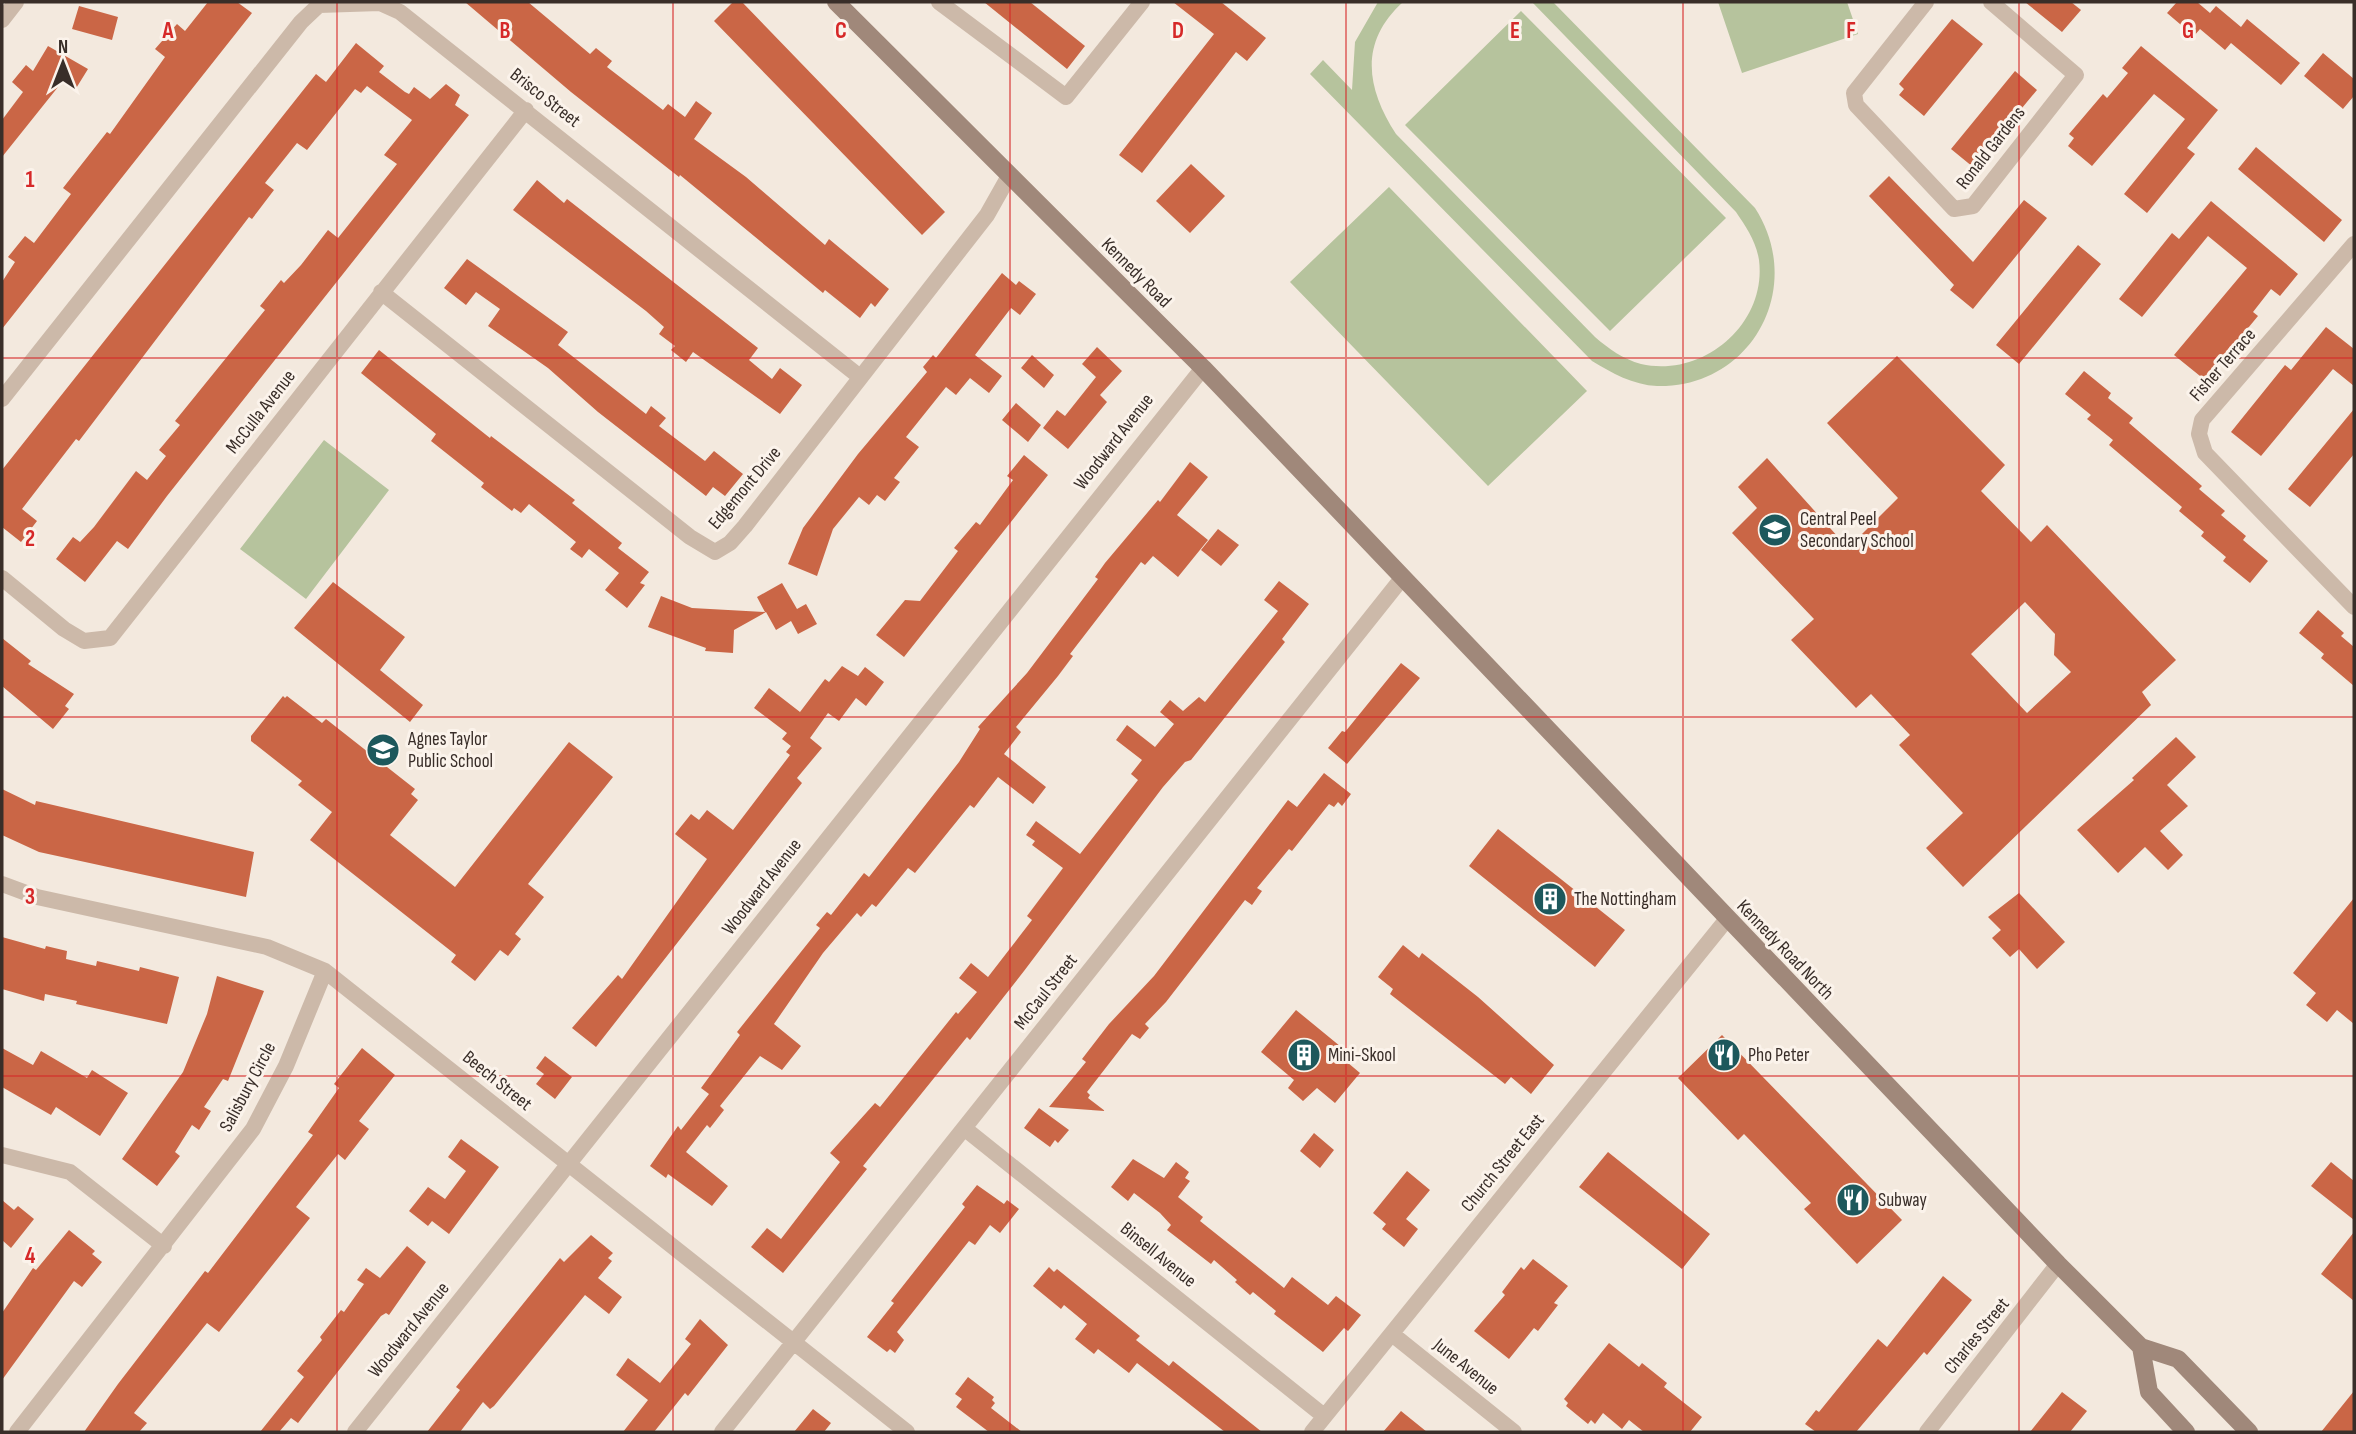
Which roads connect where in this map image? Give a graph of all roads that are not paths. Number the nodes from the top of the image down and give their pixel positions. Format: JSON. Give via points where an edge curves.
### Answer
{"nodes":[{"id":1,"x":16,"y":2,"type":"edge"},
{"id":2,"x":836,"y":2,"type":"edge"},
{"id":3,"x":939,"y":2,"type":"edge"},
{"id":4,"x":1142,"y":2,"type":"edge"},
{"id":5,"x":1926,"y":2,"type":"edge"},
{"id":6,"x":1991,"y":2,"type":"edge"},
{"id":7,"x":2,"y":20,"type":"edge"},
{"id":8,"x":526,"y":110,"type":"junction"},
{"id":9,"x":1009,"y":176,"type":"junction"},
{"id":10,"x":2354,"y":244,"type":"edge"},
{"id":11,"x":381,"y":292,"type":"junction"},
{"id":12,"x":1203,"y":368,"type":"junction"},
{"id":13,"x":860,"y":377,"type":"junction"},
{"id":14,"x":2,"y":399,"type":"edge"},
{"id":15,"x":1403,"y":577,"type":"junction"},
{"id":16,"x":2,"y":578,"type":"edge"},
{"id":17,"x":2354,"y":607,"type":"edge"},
{"id":18,"x":2,"y":884,"type":"edge"},
{"id":19,"x":1727,"y":919,"type":"junction"},
{"id":20,"x":325,"y":971,"type":"junction"},
{"id":21,"x":964,"y":1128,"type":"junction"},
{"id":22,"x":2,"y":1155,"type":"edge"},
{"id":23,"x":568,"y":1166,"type":"junction"},
{"id":24,"x":164,"y":1246,"type":"junction"},
{"id":25,"x":2058,"y":1264,"type":"junction"},
{"id":26,"x":1392,"y":1334,"type":"junction"},
{"id":27,"x":793,"y":1342,"type":"junction"},
{"id":28,"x":2141,"y":1348,"type":"junction"},
{"id":29,"x":1324,"y":1416,"type":"junction"},
{"id":30,"x":17,"y":1432,"type":"edge"},
{"id":31,"x":355,"y":1432,"type":"edge"},
{"id":32,"x":722,"y":1432,"type":"edge"},
{"id":33,"x":907,"y":1432,"type":"edge"},
{"id":34,"x":1312,"y":1432,"type":"edge"},
{"id":35,"x":1514,"y":1432,"type":"edge"},
{"id":36,"x":1927,"y":1432,"type":"edge"},
{"id":37,"x":2186,"y":1432,"type":"edge"},
{"id":38,"x":2249,"y":1432,"type":"edge"}],
"edges":[{"from":1,"to":7,"type":"street"},
{"from":2,"to":9,"type":"main road","name":"Kennedy Road"},
{"from":3,"to":4,"type":"street","via":[[1066,97]]},
{"from":5,"to":6,"type":"street","name":"Ronald Gardens","via":[[1854,93],[1856,105],[1954,209],[1963,210],[1973,206],[2076,75]]},
{"from":8,"to":11,"type":"street","name":"McCulla Avenue"},
{"from":8,"to":13,"type":"street","name":"Brisco Street"},
{"from":8,"to":14,"type":"street","name":"Brisco Street","via":[[400,12],[380,3],[319,5]]},
{"from":9,"to":12,"type":"main road","name":"Kennedy Road"},
{"from":9,"to":13,"type":"street","name":"Edgemont Drive","via":[[987,215]]},
{"from":10,"to":17,"type":"street","name":"Fisher Terrace","via":[[2202,420],[2199,435],[2205,453]]},
{"from":11,"to":13,"type":"street","name":"Edgemont Drive","via":[[690,537],[716,552],[745,526]]},
{"from":11,"to":16,"type":"street","name":"McCulla Avenue","via":[[110,638],[84,641]]},
{"from":12,"to":15,"type":"main road","name":"Kennedy Road"},
{"from":12,"to":23,"type":"street","name":"Woodward Avenue"},
{"from":15,"to":19,"type":"main road","name":"Kennedy Road North"},
{"from":15,"to":21,"type":"street","name":"McCaul Street"},
{"from":18,"to":20,"type":"street","name":"Beech Street","via":[[37,897],[267,947]]},
{"from":19,"to":25,"type":"main road","name":"Kennedy Road North"},
{"from":19,"to":26,"type":"street","name":"Church Street East"},
{"from":20,"to":23,"type":"street","name":"Beech Street"},
{"from":20,"to":24,"type":"street","name":"Salisbury Circle","via":[[286,1066],[253,1129]]},
{"from":21,"to":27,"type":"street","name":"McCaul Street"},
{"from":21,"to":29,"type":"street","name":"Binsell Avenue"},
{"from":22,"to":24,"type":"street","via":[[70,1172]]},
{"from":23,"to":27,"type":"street","name":"Beech Street"},
{"from":23,"to":31,"type":"street","name":"Woodward Avenue"},
{"from":24,"to":30,"type":"street","name":"Salisbury Circle"},
{"from":25,"to":28,"type":"main road","name":"Kennedy Road North"},
{"from":25,"to":36,"type":"street","name":"Charles Street"},
{"from":26,"to":29,"type":"street","name":"Church Street East"},
{"from":26,"to":35,"type":"street","name":"June Avenue"},
{"from":27,"to":32,"type":"street","name":"McCaul Street"},
{"from":27,"to":33,"type":"street","name":"Beech Street"},
{"from":28,"to":37,"type":"main road","via":[[2149,1392]]},
{"from":28,"to":38,"type":"main road","name":"Kennedy Road North","via":[[2178,1359]]},
{"from":29,"to":34,"type":"street","name":"Church Street East"}]}
